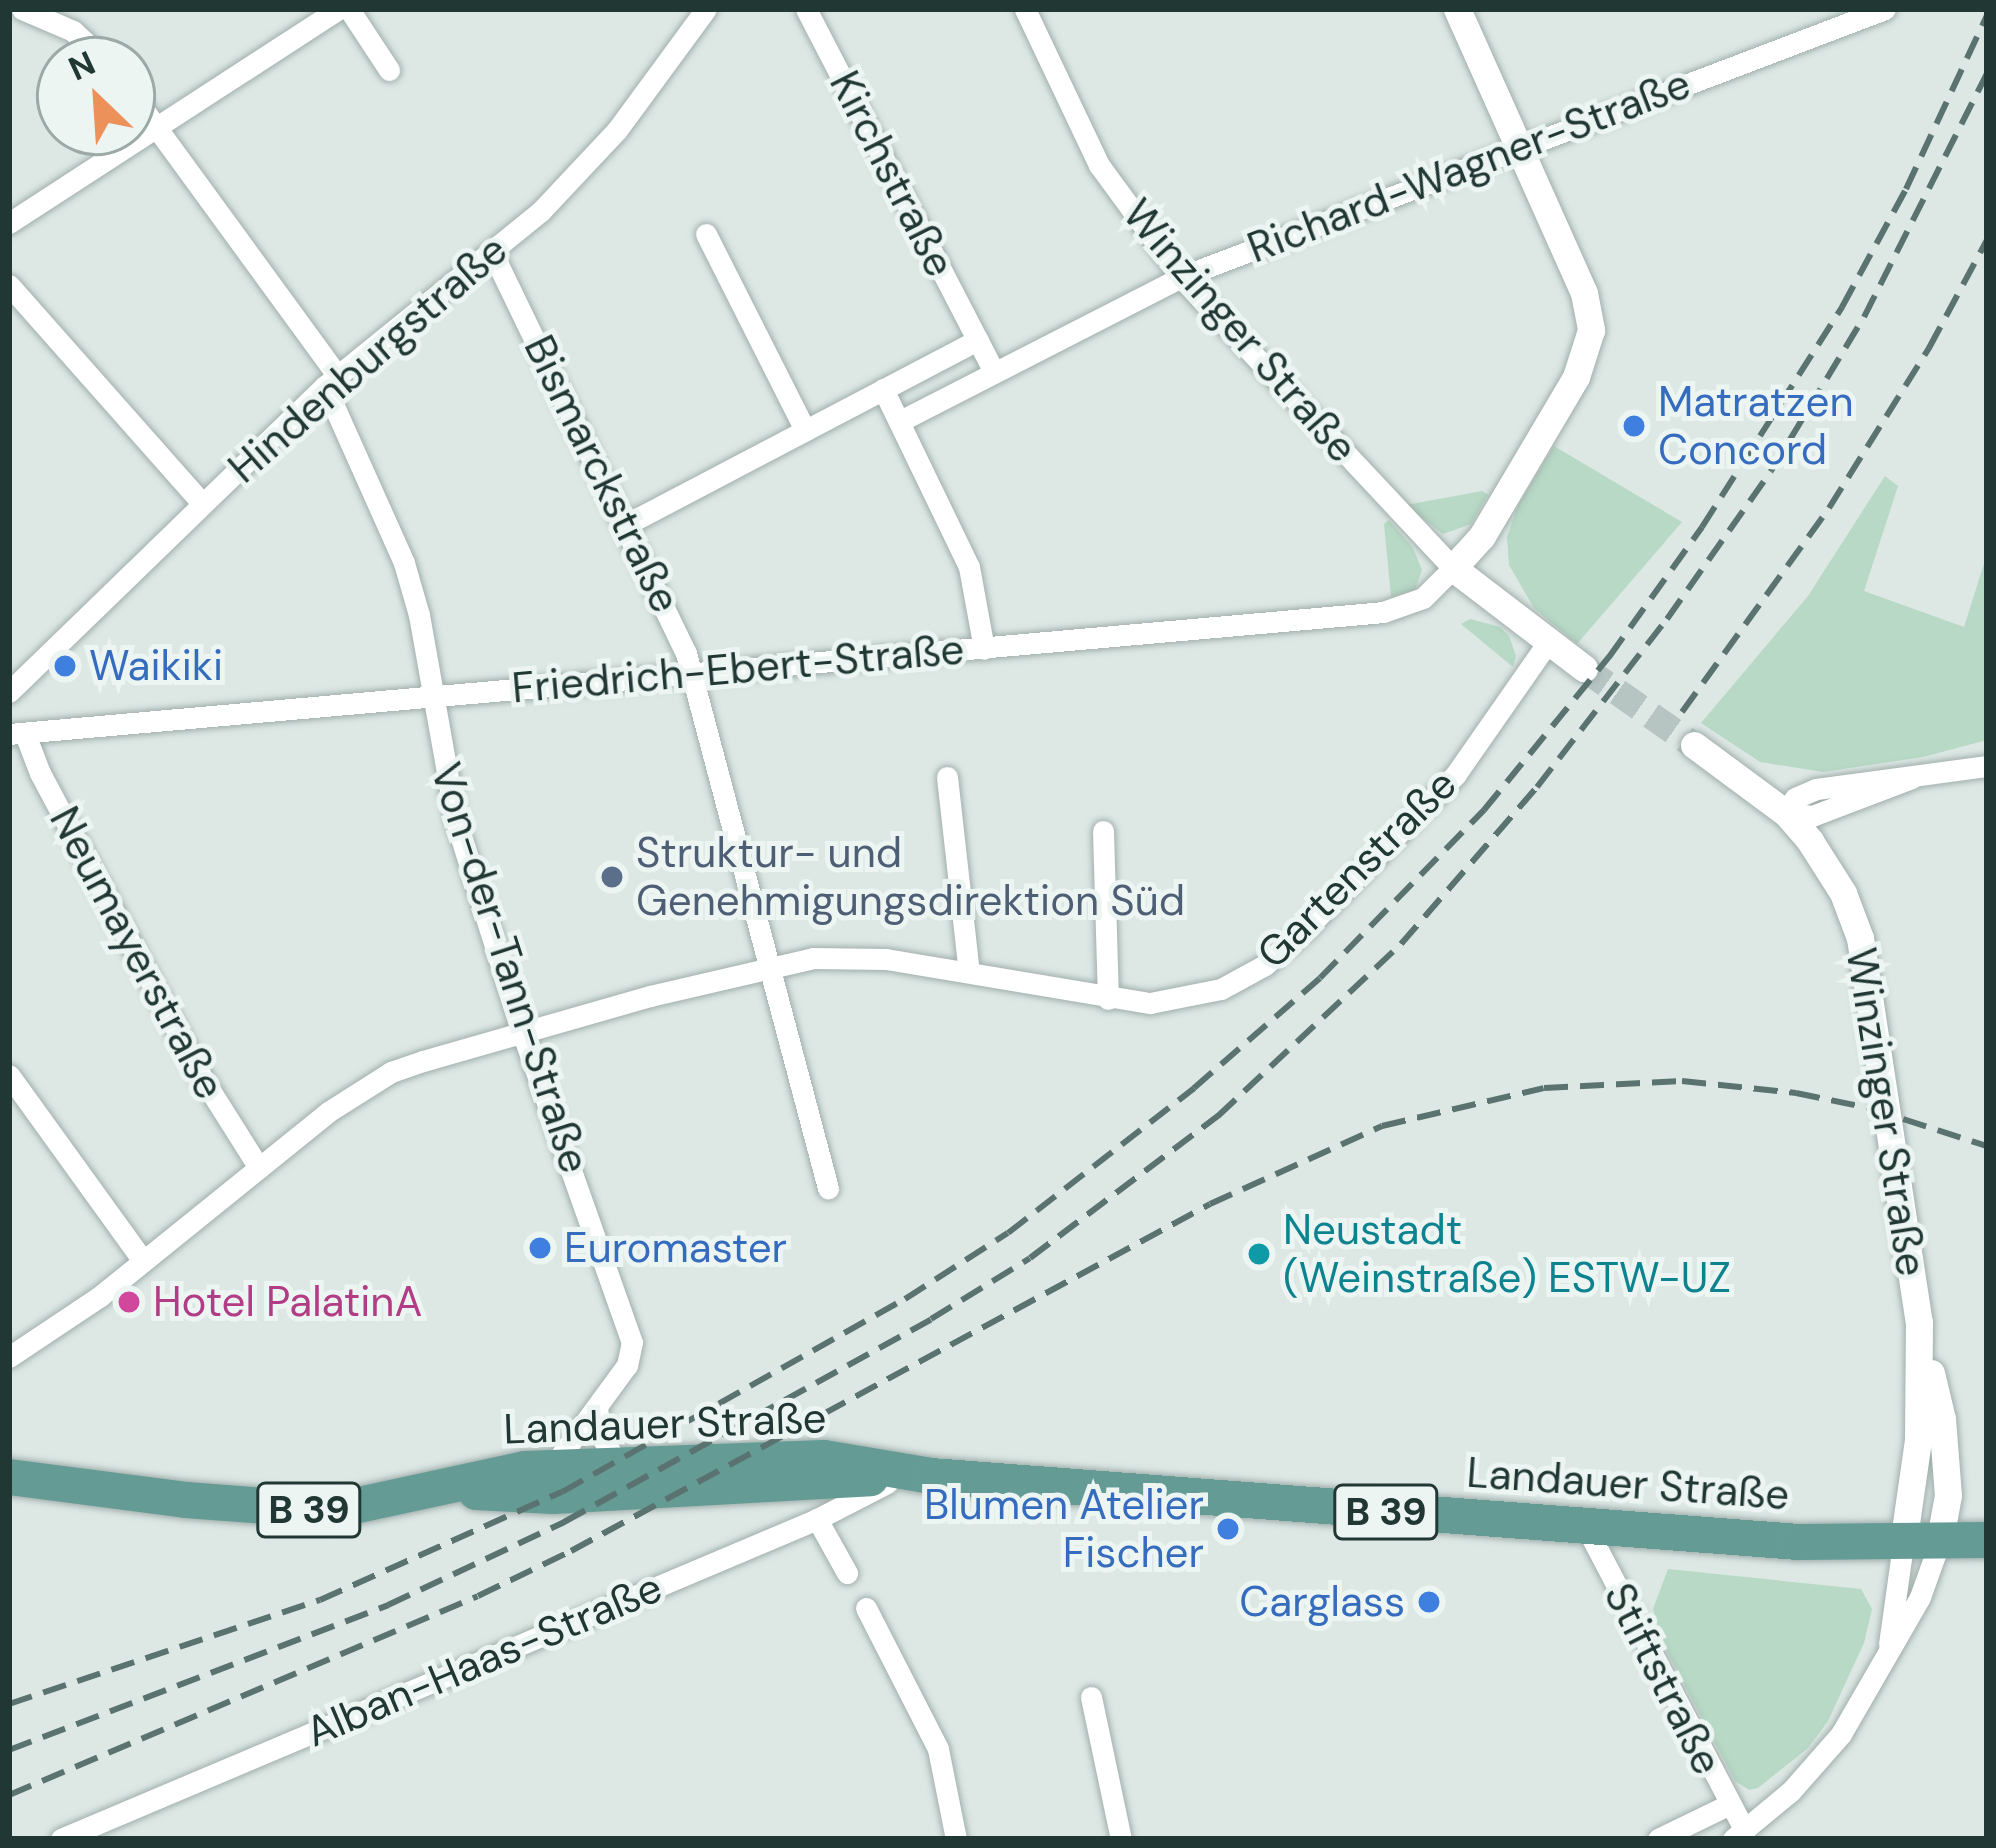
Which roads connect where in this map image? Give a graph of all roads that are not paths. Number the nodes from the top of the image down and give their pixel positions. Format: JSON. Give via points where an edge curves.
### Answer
{"nodes":[{"id":1,"x":339,"y":9,"type":"edge"},
{"id":2,"x":349,"y":9,"type":"edge"},
{"id":3,"x":706,"y":9,"type":"edge"},
{"id":4,"x":806,"y":9,"type":"edge"},
{"id":5,"x":1025,"y":9,"type":"edge"},
{"id":6,"x":1457,"y":9,"type":"edge"},
{"id":7,"x":1885,"y":9,"type":"edge"},
{"id":8,"x":28,"y":10,"type":"edge"},
{"id":9,"x":1839,"y":17,"type":"edge"},
{"id":10,"x":78,"y":36,"type":"edge"},
{"id":11,"x":389,"y":70,"type":"dead end"},
{"id":12,"x":156,"y":126,"type":"joint"},
{"id":13,"x":1520,"y":147,"type":"junction"},
{"id":14,"x":111,"y":156,"type":"edge"},
{"id":15,"x":9,"y":223,"type":"edge"},
{"id":16,"x":706,"y":234,"type":"dead end"},
{"id":17,"x":492,"y":252,"type":"junction"},
{"id":18,"x":1181,"y":277,"type":"junction"},
{"id":19,"x":9,"y":285,"type":"edge"},
{"id":20,"x":978,"y":340,"type":"junction"},
{"id":21,"x":994,"y":371,"type":"junction"},
{"id":22,"x":332,"y":380,"type":"junction"},
{"id":23,"x":883,"y":389,"type":"junction"},
{"id":24,"x":900,"y":421,"type":"junction"},
{"id":25,"x":806,"y":430,"type":"junction"},
{"id":26,"x":202,"y":503,"type":"junction"},
{"id":27,"x":627,"y":524,"type":"junction"},
{"id":28,"x":1482,"y":536,"type":"junction"},
{"id":29,"x":1454,"y":568,"type":"junction"},
{"id":30,"x":1508,"y":613,"type":"junction"},
{"id":31,"x":1548,"y":642,"type":"junction"},
{"id":32,"x":984,"y":649,"type":"junction"},
{"id":33,"x":1585,"y":668,"type":"tunnel mouth"},
{"id":34,"x":692,"y":674,"type":"junction"},
{"id":35,"x":9,"y":692,"type":"edge"},
{"id":36,"x":430,"y":694,"type":"junction"},
{"id":37,"x":17,"y":734,"type":"edge"},
{"id":38,"x":1694,"y":746,"type":"tunnel mouth"},
{"id":39,"x":1987,"y":766,"type":"edge"},
{"id":40,"x":947,"y":777,"type":"dead end"},
{"id":41,"x":1786,"y":813,"type":"junction"},
{"id":42,"x":1103,"y":831,"type":"dead end"},
{"id":43,"x":766,"y":965,"type":"junction"},
{"id":44,"x":969,"y":972,"type":"junction"},
{"id":45,"x":1108,"y":999,"type":"junction"},
{"id":46,"x":522,"y":1032,"type":"junction"},
{"id":47,"x":9,"y":1075,"type":"edge"},
{"id":48,"x":259,"y":1168,"type":"junction"},
{"id":49,"x":828,"y":1189,"type":"dead end"},
{"id":50,"x":143,"y":1261,"type":"junction"},
{"id":51,"x":9,"y":1357,"type":"edge"},
{"id":52,"x":597,"y":1408,"type":"junction"},
{"id":53,"x":618,"y":1464,"type":"junction"},
{"id":54,"x":553,"y":1466,"type":"junction"},
{"id":55,"x":903,"y":1473,"type":"junction"},
{"id":56,"x":9,"y":1477,"type":"edge"},
{"id":57,"x":430,"y":1490,"type":"junction"},
{"id":58,"x":817,"y":1519,"type":"junction"},
{"id":59,"x":1586,"y":1525,"type":"junction"},
{"id":60,"x":1987,"y":1540,"type":"edge"},
{"id":61,"x":1921,"y":1544,"type":"junction"},
{"id":62,"x":847,"y":1574,"type":"dead end"},
{"id":63,"x":866,"y":1608,"type":"dead end"},
{"id":64,"x":1888,"y":1650,"type":"junction"},
{"id":65,"x":1091,"y":1696,"type":"dead end"},
{"id":66,"x":1728,"y":1805,"type":"junction"},
{"id":67,"x":1739,"y":1835,"type":"edge"},
{"id":68,"x":62,"y":1839,"type":"edge"},
{"id":69,"x":956,"y":1839,"type":"edge"},
{"id":70,"x":1121,"y":1839,"type":"edge"},
{"id":71,"x":1658,"y":1839,"type":"edge"}],
"edges":[{"from":1,"to":12,"type":"street"},
{"from":2,"to":11,"type":"street"},
{"from":3,"to":17,"type":"street","name":"Hindenburgstraße","via":[[581,171]]},
{"from":4,"to":20,"type":"street","name":"Kirchstraße"},
{"from":5,"to":18,"type":"street","name":"Winzinger Straße","via":[[1099,165]]},
{"from":6,"to":13,"type":"street"},
{"from":7,"to":9,"type":"street","name":"Richard-Wagner-Straße"},
{"from":8,"to":10,"type":"street"},
{"from":9,"to":13,"type":"street","name":"Richard-Wagner-Straße"},
{"from":12,"to":22,"type":"street","name":"Von-der-Tann-Straße"},
{"from":13,"to":18,"type":"street","name":"Richard-Wagner-Straße"},
{"from":13,"to":28,"type":"street","via":[[1584,292],[1591,330],[1584,362]]},
{"from":14,"to":15,"type":"street"},
{"from":16,"to":25,"type":"street"},
{"from":17,"to":22,"type":"street","name":"Hindenburgstraße"},
{"from":17,"to":27,"type":"street","name":"Bismarckstraße"},
{"from":18,"to":21,"type":"street","name":"Richard-Wagner-Straße"},
{"from":18,"to":29,"type":"street","name":"Winzinger Straße"},
{"from":19,"to":26,"type":"street"},
{"from":20,"to":21,"type":"street"},
{"from":20,"to":23,"type":"street"},
{"from":21,"to":24,"type":"street","name":"Richard-Wagner-Straße"},
{"from":22,"to":26,"type":"street","name":"Hindenburgstraße"},
{"from":22,"to":36,"type":"street","name":"Von-der-Tann-Straße","via":[[404,563]]},
{"from":23,"to":24,"type":"street"},
{"from":23,"to":25,"type":"street"},
{"from":24,"to":32,"type":"street","via":[[969,567]]},
{"from":25,"to":27,"type":"street"},
{"from":26,"to":35,"type":"street","name":"Hindenburgstraße"},
{"from":27,"to":34,"type":"street","name":"Bismarckstraße"},
{"from":28,"to":29,"type":"street"},
{"from":28,"to":30,"type":"street","via":[[1483,572]]},
{"from":29,"to":30,"type":"street"},
{"from":29,"to":32,"type":"street","name":"Friedrich-Ebert-Straße","via":[[1398,610]]},
{"from":30,"to":31,"type":"street"},
{"from":31,"to":33,"type":"street"},
{"from":31,"to":45,"type":"street","name":"Gartenstraße","via":[[1456,774],[1265,965],[1193,999]]},
{"from":32,"to":34,"type":"street","name":"Friedrich-Ebert-Straße"},
{"from":34,"to":36,"type":"street","name":"Friedrich-Ebert-Straße"},
{"from":34,"to":43,"type":"street","name":"Bismarckstraße"},
{"from":36,"to":37,"type":"street","name":"Friedrich-Ebert-Straße"},
{"from":36,"to":46,"type":"street","name":"Von-der-Tann-Straße","via":[[456,822]]},
{"from":37,"to":48,"type":"street","name":"Neumayerstraße"},
{"from":38,"to":41,"type":"street","name":"Winzinger Straße"},
{"from":39,"to":41,"type":"street","via":[[1912,778],[1812,817]]},
{"from":40,"to":44,"type":"street"},
{"from":41,"to":61,"type":"street","name":"Winzinger Straße","via":[[1826,861],[1860,938],[1919,1322],[1942,1419],[1947,1510]]},
{"from":42,"to":45,"type":"street"},
{"from":43,"to":44,"type":"street","name":"Gartenstraße","via":[[852,956]]},
{"from":43,"to":46,"type":"street","name":"Gartenstraße"},
{"from":43,"to":49,"type":"street","name":"Bismarckstraße"},
{"from":44,"to":45,"type":"street","name":"Gartenstraße"},
{"from":46,"to":48,"type":"street","name":"Gartenstraße","via":[[392,1072]]},
{"from":46,"to":52,"type":"street","name":"Von-der-Tann-Straße","via":[[632,1342],[627,1365]]},
{"from":47,"to":50,"type":"street"},
{"from":48,"to":50,"type":"street","name":"Gartenstraße"},
{"from":50,"to":51,"type":"street","name":"Gartenstraße"},
{"from":52,"to":53,"type":"street","via":[[601,1436]]},
{"from":52,"to":54,"type":"street","name":"Von-der-Tann-Straße"},
{"from":53,"to":54,"type":"main road","name":"Landauer Straße","number":"B 39"},
{"from":53,"to":55,"type":"main road","name":"Landauer Straße","number":"B 39","via":[[824,1458]]},
{"from":54,"to":57,"type":"main road","name":"Landauer Straße","number":"B 39"},
{"from":55,"to":57,"type":"main road","name":"Landauer Straße","number":"B 39","via":[[553,1496]]},
{"from":55,"to":58,"type":"street","name":"Alban-Haas-Straße"},
{"from":55,"to":59,"type":"main road","name":"Landauer Straße","number":"B 39"},
{"from":56,"to":57,"type":"main road","name":"Landauer Straße","number":"B 39","via":[[309,1510],[353,1509]]},
{"from":58,"to":62,"type":"street"},
{"from":58,"to":68,"type":"street","name":"Alban-Haas-Straße"},
{"from":59,"to":61,"type":"main road","name":"Landauer Straße","number":"B 39"},
{"from":59,"to":66,"type":"street","name":"Stiftstraße"},
{"from":60,"to":61,"type":"main road","name":"Landauer Straße","number":"B 39"},
{"from":61,"to":64,"type":"street","name":"Stiftstraße"},
{"from":61,"to":64,"type":"street","name":"Stiftstraße","via":[[1920,1597]]},
{"from":63,"to":69,"type":"street","via":[[938,1749]]},
{"from":64,"to":67,"type":"street","name":"Stiftstraße","via":[[1831,1747]]},
{"from":65,"to":70,"type":"street"},
{"from":66,"to":67,"type":"street","name":"Stiftstraße"},
{"from":66,"to":71,"type":"street"}]}
